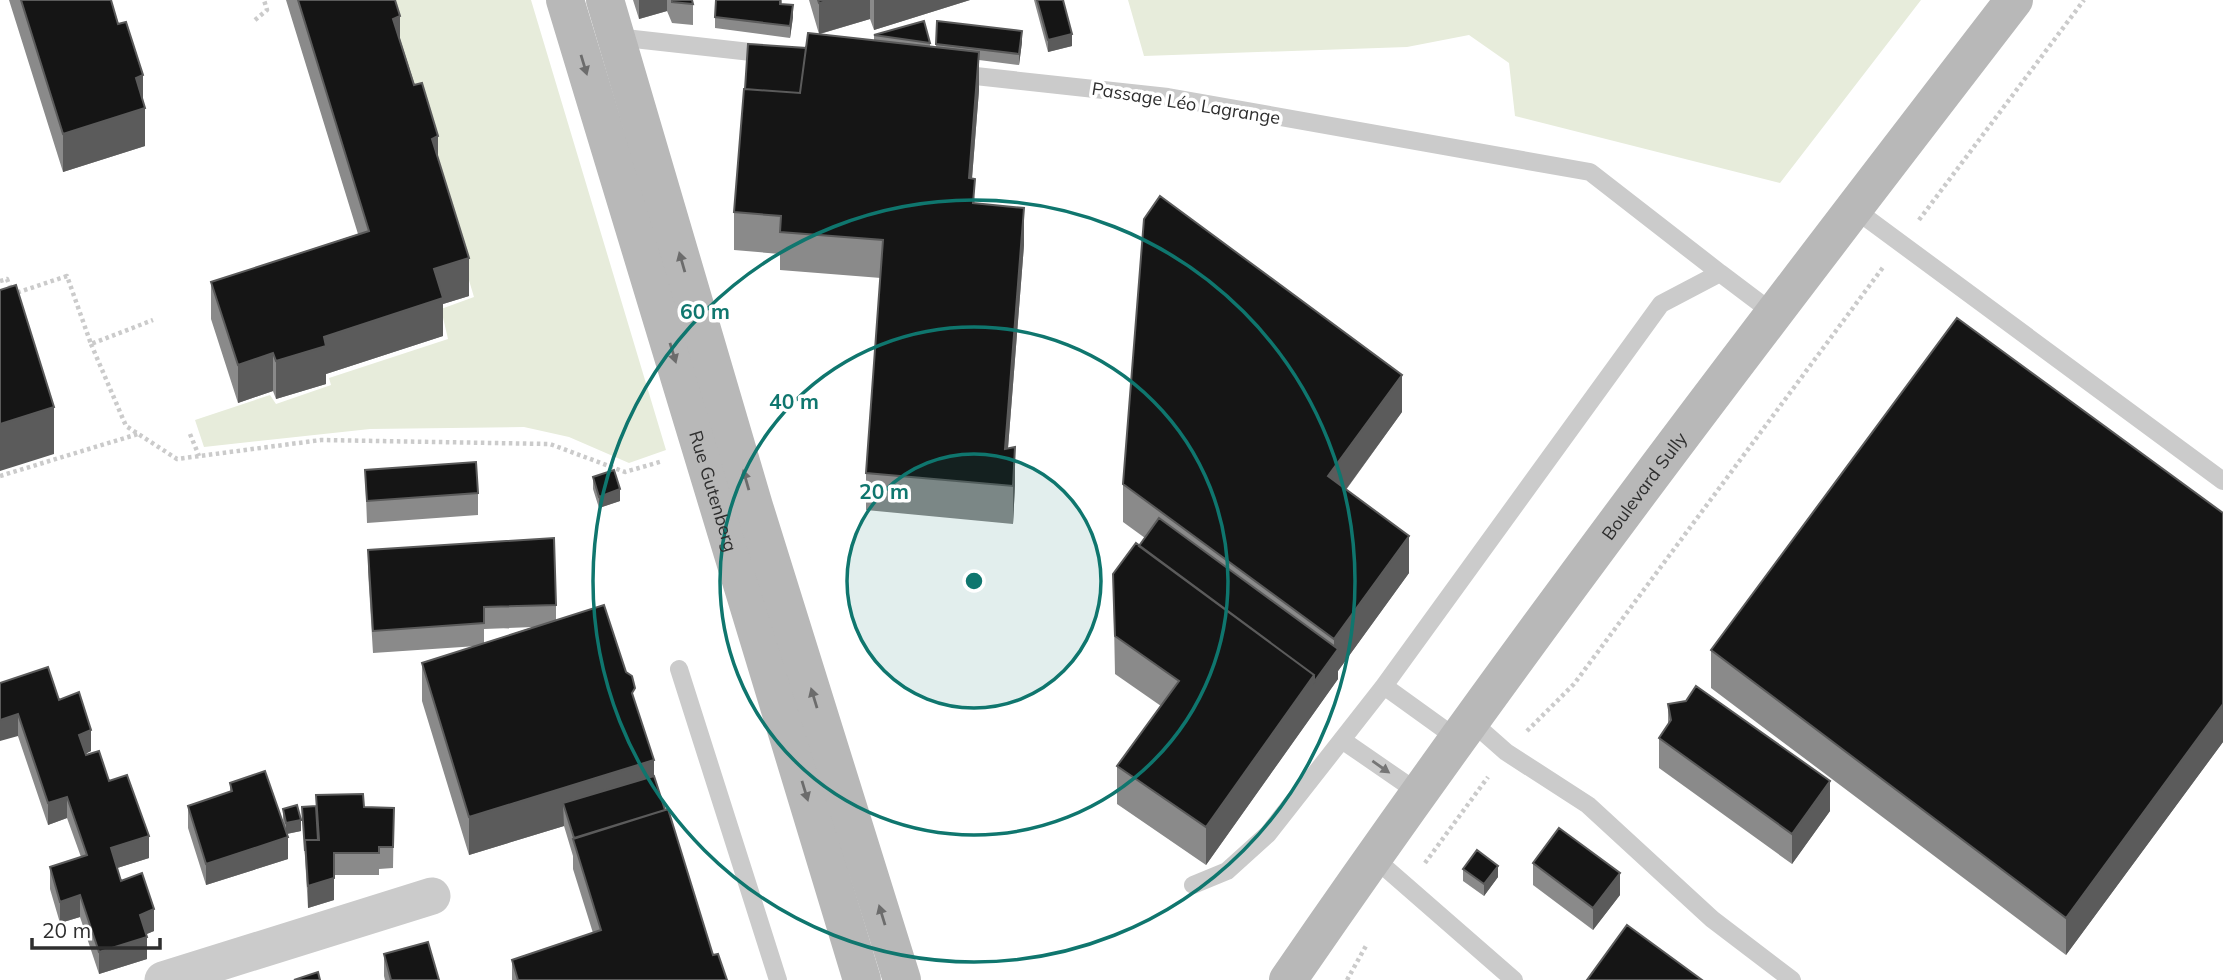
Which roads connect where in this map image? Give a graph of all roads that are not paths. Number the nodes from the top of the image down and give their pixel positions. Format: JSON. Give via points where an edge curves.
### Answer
{"nodes":[{"id":1,"x":565,"y":0,"type":"edge"},
{"id":2,"x":605,"y":0,"type":"edge"},
{"id":3,"x":2014,"y":0,"type":"edge"},
{"id":4,"x":616,"y":37,"type":"junction"},
{"id":5,"x":780,"y":55,"type":"edge"},
{"id":6,"x":944,"y":72,"type":"edge"},
{"id":7,"x":1853,"y":208,"type":"junction"},
{"id":8,"x":1720,"y":272,"type":"junction"},
{"id":9,"x":1773,"y":313,"type":"junction"},
{"id":10,"x":2223,"y":481,"type":"edge"},
{"id":11,"x":679,"y":668,"type":"dead end"},
{"id":12,"x":1384,"y":686,"type":"junction"},
{"id":13,"x":1465,"y":731,"type":"junction"},
{"id":14,"x":1342,"y":740,"type":"junction"},
{"id":15,"x":1419,"y":793,"type":"junction"},
{"id":16,"x":1373,"y":857,"type":"junction"},
{"id":17,"x":1193,"y":886,"type":"dead end"},
{"id":18,"x":432,"y":896,"type":"dead end"},
{"id":19,"x":163,"y":980,"type":"edge"},
{"id":20,"x":778,"y":980,"type":"edge"},
{"id":21,"x":862,"y":980,"type":"edge"},
{"id":22,"x":902,"y":980,"type":"edge"},
{"id":23,"x":1288,"y":980,"type":"edge"},
{"id":24,"x":1514,"y":980,"type":"edge"},
{"id":25,"x":1792,"y":980,"type":"edge"}],
"edges":[{"from":1,"to":21,"type":"main road","name":"Rue Gutenberg","one_way":true},
{"from":2,"to":4,"type":"main road","name":"Rue Gutenberg"},
{"from":3,"to":7,"type":"main road","name":"Boulevard Sully"},
{"from":4,"to":5,"type":"lane"},
{"from":22,"to":4,"type":"main road","name":"Rue Gutenberg","one_way":true,"via":[[754,506]]},
{"from":6,"to":8,"type":"lane","name":"Passage Léo Lagrange","via":[[1168,97],[1590,172]]},
{"from":7,"to":9,"type":"main road","name":"Boulevard Sully"},
{"from":7,"to":10,"type":"lane"},
{"from":8,"to":9,"type":"lane","name":"Passage Léo Lagrange"},
{"from":8,"to":12,"type":"lane","via":[[1661,304]]},
{"from":9,"to":13,"type":"main road","name":"Boulevard Sully"},
{"from":11,"to":20,"type":"lane"},
{"from":12,"to":13,"type":"lane"},
{"from":12,"to":14,"type":"lane"},
{"from":13,"to":15,"type":"main road","name":"Boulevard Sully"},
{"from":13,"to":25,"type":"lane","via":[[1588,806],[1712,919]]},
{"from":14,"to":15,"type":"lane","one_way":true},
{"from":14,"to":17,"type":"lane","via":[[1268,834],[1227,871]]},
{"from":15,"to":16,"type":"main road","name":"Boulevard Sully"},
{"from":16,"to":23,"type":"main road","name":"Boulevard Sully"},
{"from":16,"to":24,"type":"lane"},
{"from":18,"to":19,"type":"street"}]}
